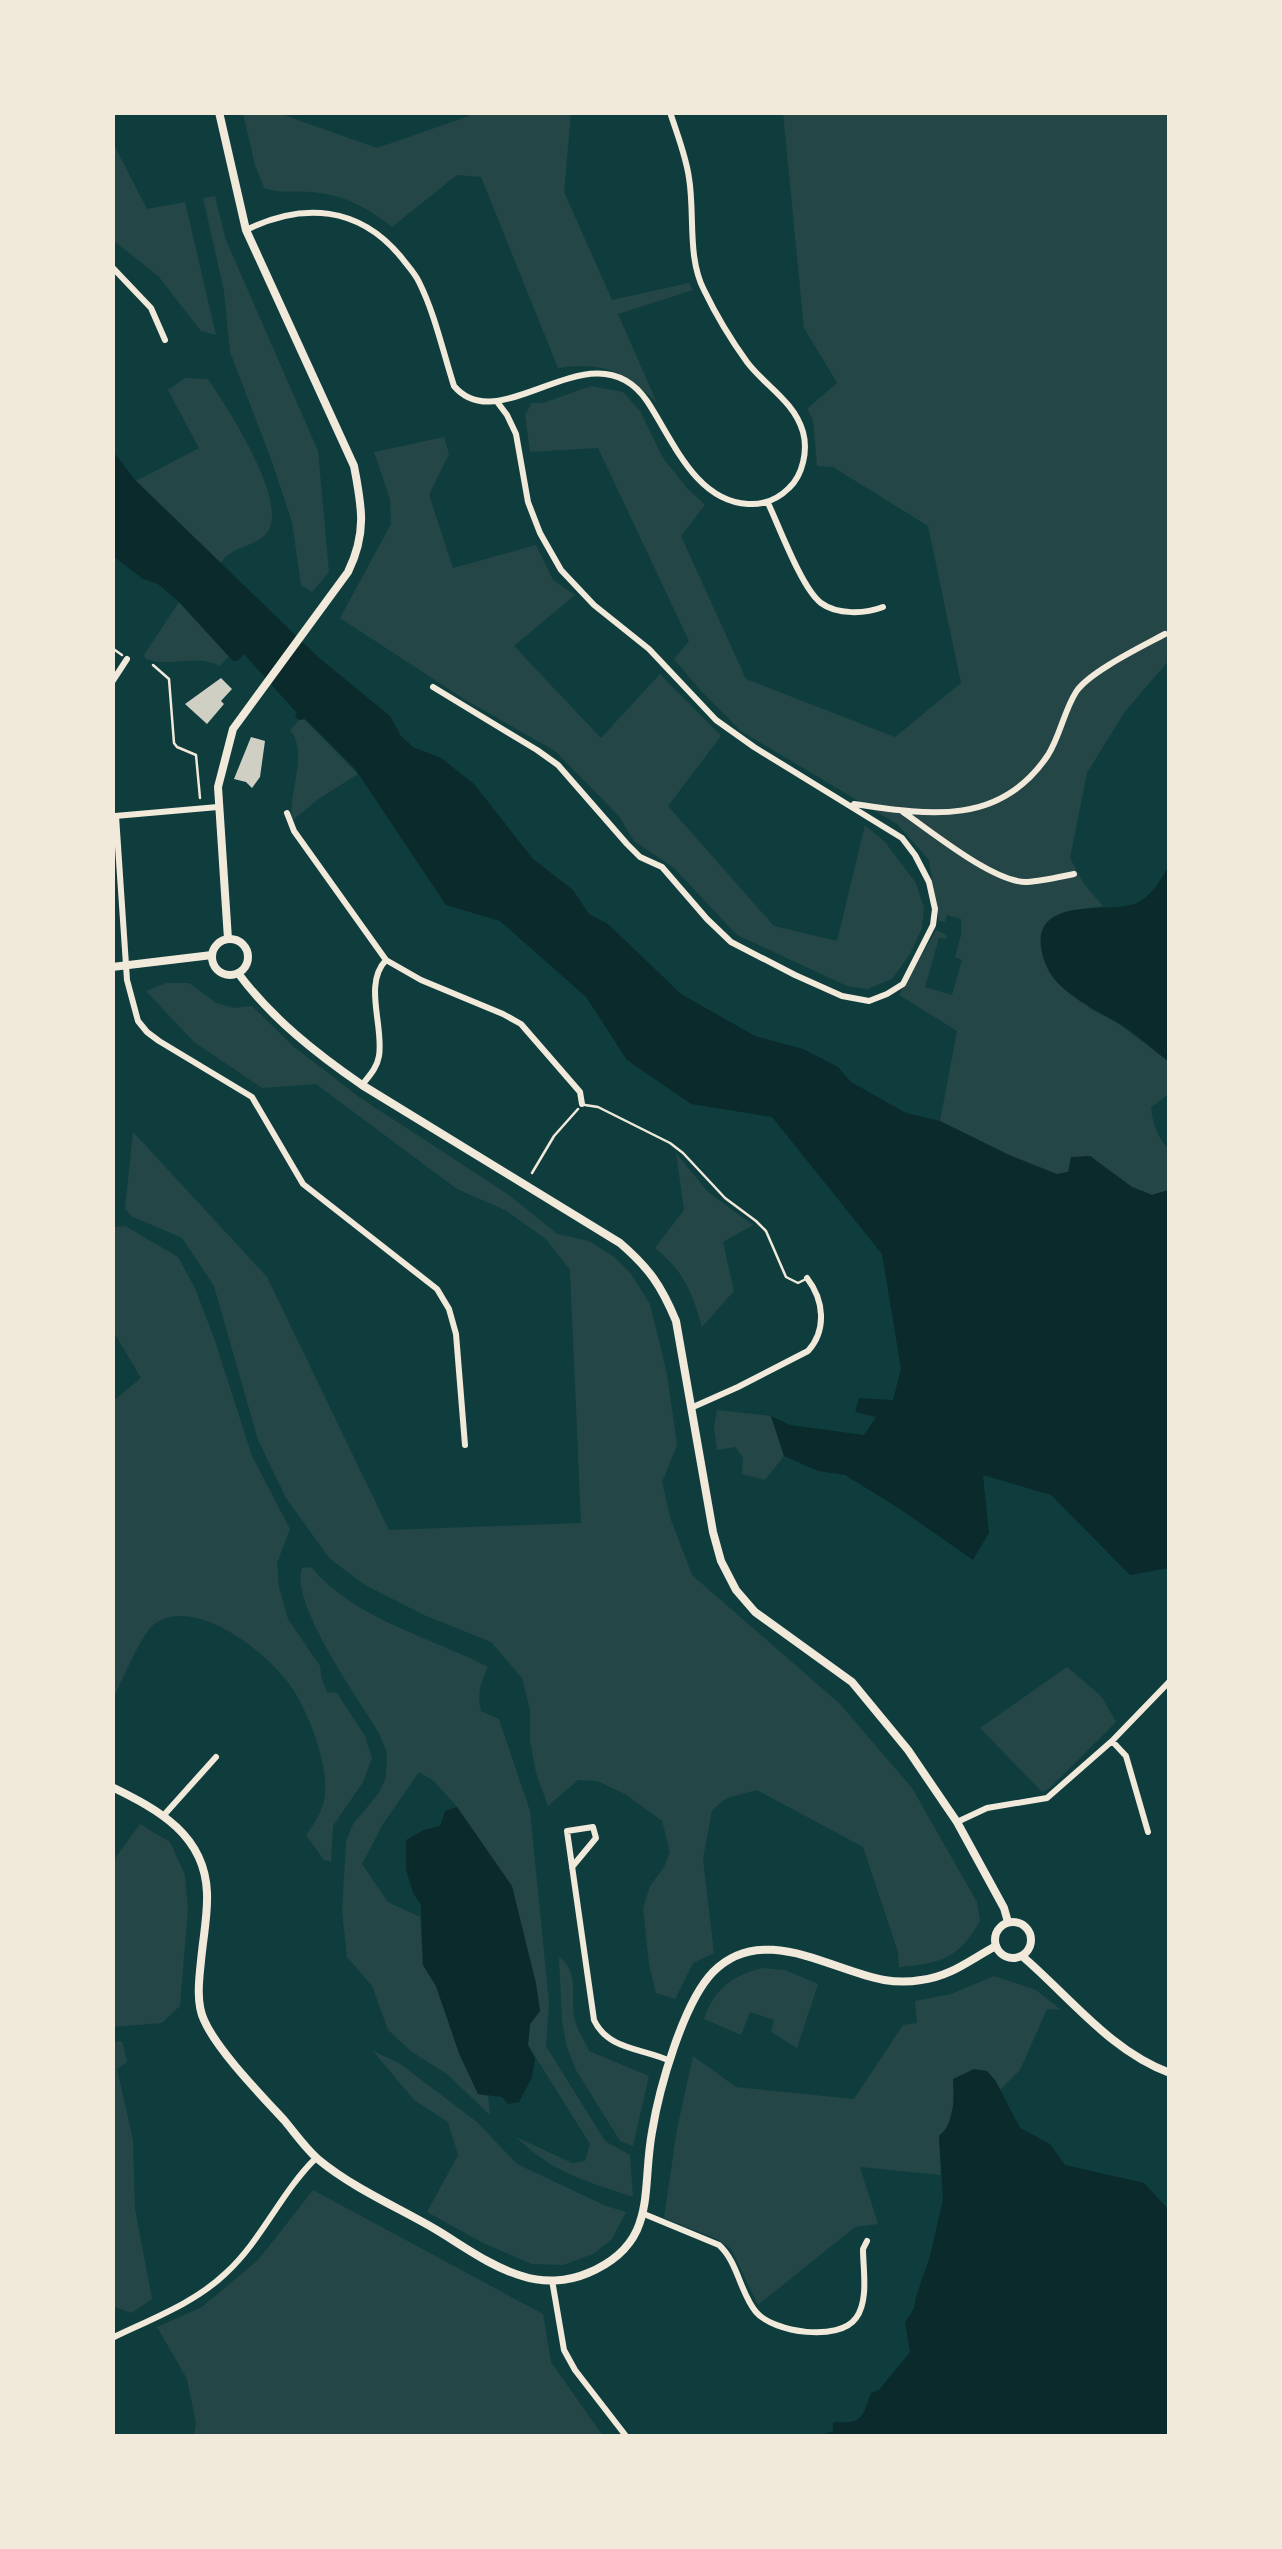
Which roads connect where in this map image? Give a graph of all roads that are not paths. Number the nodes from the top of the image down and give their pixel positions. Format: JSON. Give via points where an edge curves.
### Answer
{"nodes":[{"id":1,"x":220,"y":112,"type":"edge"},
{"id":2,"x":670,"y":112,"type":"edge"},
{"id":3,"x":246,"y":230,"type":"junction"},
{"id":4,"x":112,"y":267,"type":"edge"},
{"id":5,"x":165,"y":340,"type":"dead end"},
{"id":6,"x":498,"y":403,"type":"junction"},
{"id":7,"x":768,"y":503,"type":"junction"},
{"id":8,"x":883,"y":607,"type":"dead end"},
{"id":9,"x":1165,"y":634,"type":"dead end"},
{"id":10,"x":127,"y":659,"type":"road end"},
{"id":11,"x":113,"y":681,"type":"edge"},
{"id":12,"x":433,"y":687,"type":"dead end"},
{"id":13,"x":848,"y":803,"type":"junction"},
{"id":14,"x":218,"y":807,"type":"junction"},
{"id":15,"x":902,"y":811,"type":"junction"},
{"id":16,"x":287,"y":813,"type":"dead end"},
{"id":17,"x":114,"y":816,"type":"edge"},
{"id":18,"x":1074,"y":874,"type":"dead end"},
{"id":19,"x":228,"y":939,"type":"junction"},
{"id":20,"x":212,"y":956,"type":"junction"},
{"id":21,"x":386,"y":960,"type":"junction"},
{"id":22,"x":125,"y":965,"type":"junction"},
{"id":23,"x":112,"y":968,"type":"edge"},
{"id":24,"x":238,"y":973,"type":"junction"},
{"id":25,"x":362,"y":1085,"type":"junction"},
{"id":26,"x":582,"y":1104,"type":"joint"},
{"id":27,"x":807,"y":1278,"type":"joint"},
{"id":28,"x":692,"y":1407,"type":"junction"},
{"id":29,"x":465,"y":1445,"type":"dead end"},
{"id":30,"x":1170,"y":1682,"type":"edge"},
{"id":31,"x":1112,"y":1742,"type":"junction"},
{"id":32,"x":216,"y":1757,"type":"dead end"},
{"id":33,"x":112,"y":1787,"type":"edge"},
{"id":34,"x":164,"y":1814,"type":"junction"},
{"id":35,"x":957,"y":1822,"type":"junction"},
{"id":36,"x":1148,"y":1832,"type":"dead end"},
{"id":37,"x":572,"y":1867,"type":"junction"},
{"id":38,"x":1008,"y":1922,"type":"junction"},
{"id":39,"x":996,"y":1946,"type":"junction"},
{"id":40,"x":1022,"y":1956,"type":"junction"},
{"id":41,"x":670,"y":2062,"type":"junction"},
{"id":42,"x":1170,"y":2073,"type":"edge"},
{"id":43,"x":316,"y":2158,"type":"junction"},
{"id":44,"x":644,"y":2214,"type":"junction"},
{"id":45,"x":867,"y":2241,"type":"dead end"},
{"id":46,"x":552,"y":2280,"type":"junction"},
{"id":47,"x":112,"y":2338,"type":"edge"},
{"id":48,"x":626,"y":2436,"type":"edge"}],
"edges":[{"from":1,"to":3,"type":"main road"},
{"from":2,"to":7,"type":"street","via":[[689,176],[702,288],[746,361],[794,411],[804,434],[800,472]]},
{"from":3,"to":6,"type":"street","via":[[319,212],[371,228],[418,279],[454,386],[477,402]]},
{"from":3,"to":14,"type":"main road","via":[[354,466],[362,528],[348,572],[233,729],[218,778]]},
{"from":4,"to":5,"type":"street","via":[[151,308]]},
{"from":6,"to":7,"type":"street","via":[[580,375],[616,377],[640,392],[702,486],[728,502]]},
{"from":6,"to":13,"type":"street","via":[[516,434],[528,502],[561,570],[650,649],[716,720]]},
{"from":7,"to":8,"type":"street","via":[[822,604],[869,612]]},
{"from":9,"to":15,"type":"street","via":[[1077,690],[1048,754],[1024,782],[991,804],[958,812]]},
{"from":10,"to":11,"type":"street"},
{"from":12,"to":13,"type":"street","via":[[558,765],[627,844],[662,867],[732,942],[842,996],[868,1002],[903,984],[928,939],[935,909],[929,882],[902,838]]},
{"from":13,"to":15,"type":"street"},
{"from":14,"to":17,"type":"street"},
{"from":14,"to":19,"type":"main road"},
{"from":15,"to":18,"type":"street","via":[[1008,879]]},
{"from":16,"to":21,"type":"street"},
{"from":17,"to":22,"type":"street"},
{"from":19,"to":20,"type":"main road"},
{"from":19,"to":24,"type":"main road","via":[[248,952]]},
{"from":20,"to":22,"type":"main road"},
{"from":20,"to":24,"type":"main road","via":[[222,974]]},
{"from":21,"to":25,"type":"street","via":[[375,980],[380,1052]]},
{"from":21,"to":26,"type":"street","via":[[521,1024],[580,1092]]},
{"from":22,"to":23,"type":"main road"},
{"from":22,"to":29,"type":"street","via":[[132,1005],[147,1032],[252,1097],[303,1184],[437,1289],[456,1334]]},
{"from":24,"to":25,"type":"main road","via":[[324,1059]]},
{"from":25,"to":28,"type":"main road","via":[[620,1243],[647,1267],[676,1320]]},
{"from":26,"to":27,"type":"lane","via":[[670,1143],[766,1231],[786,1277],[798,1283]]},
{"from":27,"to":28,"type":"street","via":[[820,1305],[817,1341]]},
{"from":28,"to":35,"type":"main road","via":[[713,1532],[736,1590],[754,1612],[852,1682]]},
{"from":30,"to":31,"type":"street"},
{"from":31,"to":35,"type":"street","via":[[1048,1798],[987,1808]]},
{"from":31,"to":36,"type":"street","via":[[1126,1756]]},
{"from":32,"to":34,"type":"street"},
{"from":33,"to":34,"type":"main road"},
{"from":34,"to":43,"type":"main road","via":[[192,1843],[206,1882],[202,2017]]},
{"from":35,"to":38,"type":"main road"},
{"from":37,"to":37,"type":"street","via":[[567,1831],[593,1826],[596,1838]]},
{"from":37,"to":41,"type":"street","via":[[597,2027],[605,2038]]},
{"from":38,"to":39,"type":"main road","via":[[996,1934]]},
{"from":38,"to":40,"type":"main road","via":[[1020,1922],[1031,1935]]},
{"from":39,"to":40,"type":"main road","via":[[1007,1957]]},
{"from":39,"to":41,"type":"main road","via":[[958,1969],[920,1980],[881,1979],[786,1950],[739,1954],[698,1990]]},
{"from":40,"to":42,"type":"main road","via":[[1137,2058]]},
{"from":41,"to":44,"type":"main road","via":[[652,2132]]},
{"from":43,"to":46,"type":"main road","via":[[495,2264]]},
{"from":43,"to":47,"type":"street","via":[[228,2272]]},
{"from":44,"to":45,"type":"street","via":[[719,2245],[764,2320],[809,2332],[831,2332],[854,2321],[862,2306]]},
{"from":44,"to":46,"type":"main road","via":[[634,2235],[600,2267]]},
{"from":46,"to":48,"type":"street","via":[[564,2350]]}]}
